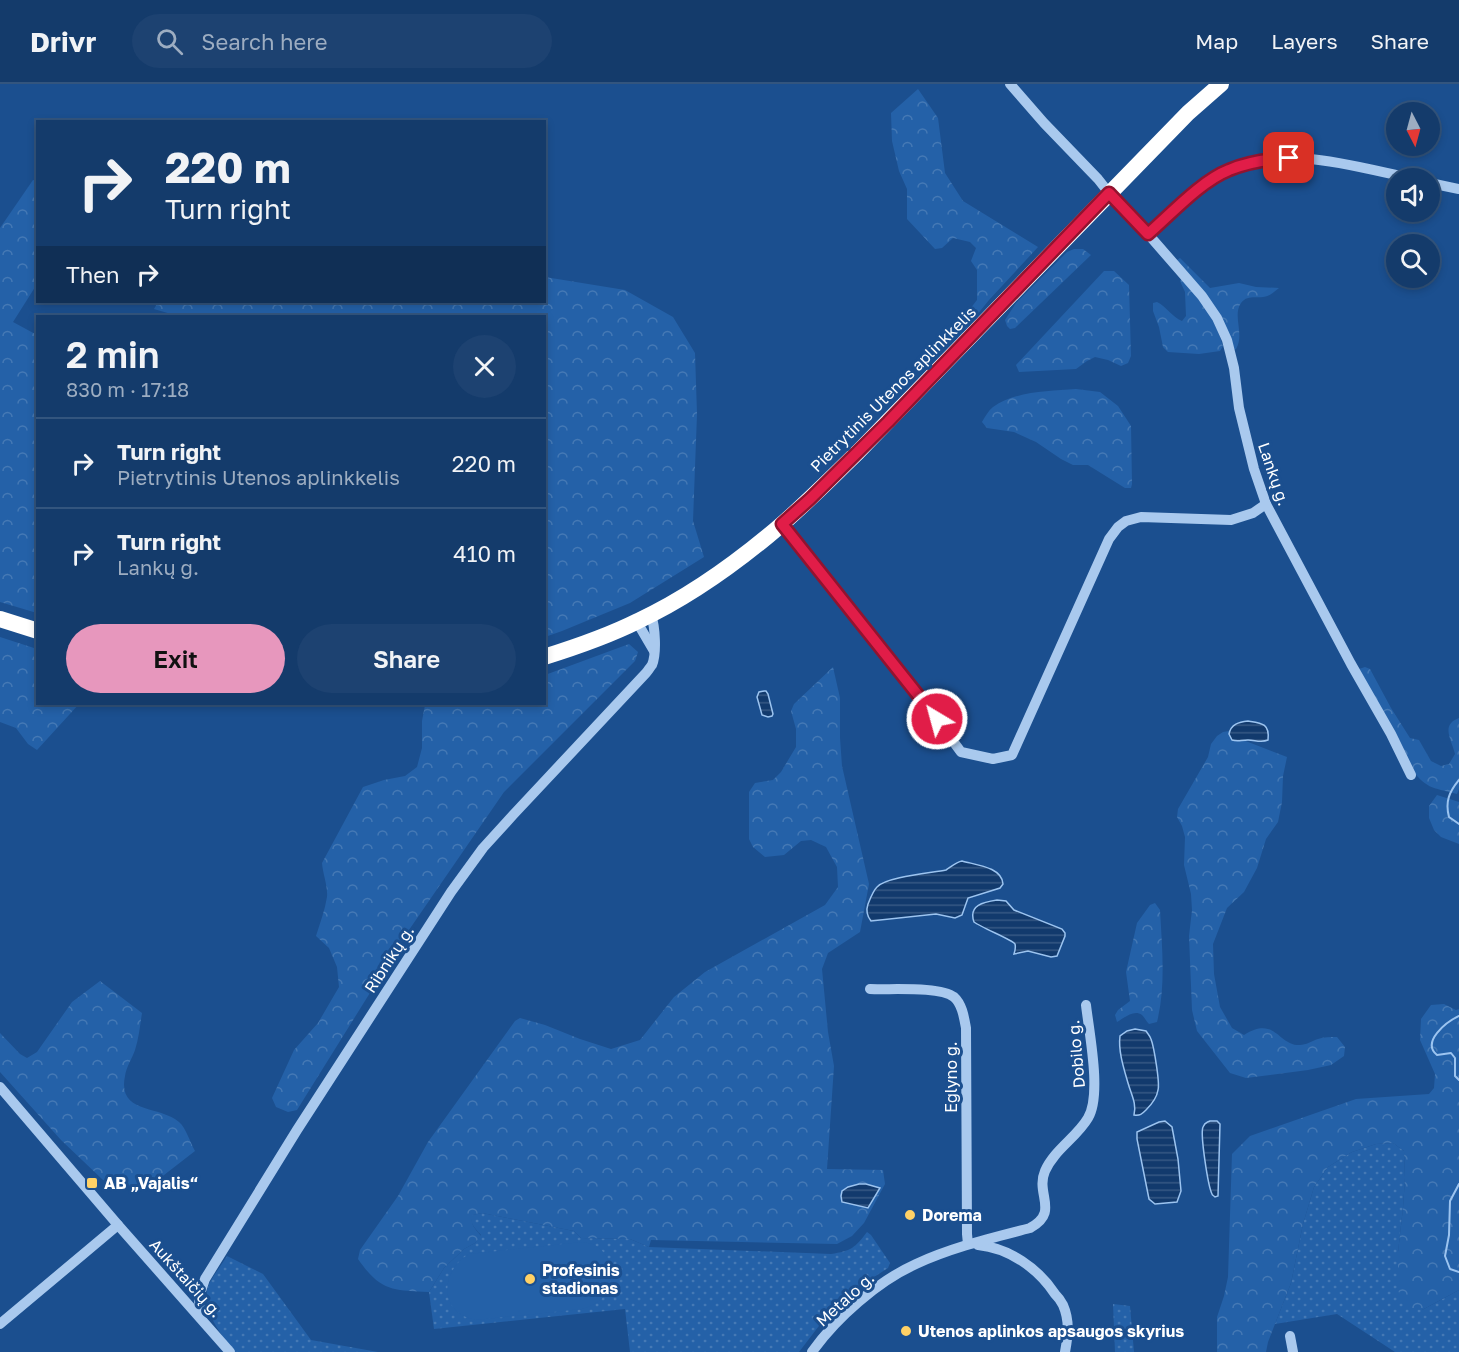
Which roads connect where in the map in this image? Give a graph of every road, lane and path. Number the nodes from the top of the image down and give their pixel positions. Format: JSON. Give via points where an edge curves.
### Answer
{"nodes":[{"id":1,"x":1010,"y":84,"type":"edge"},
{"id":2,"x":1221,"y":84,"type":"edge"},
{"id":3,"x":1386,"y":173,"type":"edge"},
{"id":4,"x":1440,"y":185,"type":"edge"},
{"id":5,"x":1459,"y":189,"type":"edge"},
{"id":6,"x":1109,"y":193,"type":"junction"},
{"id":7,"x":1148,"y":234,"type":"junction"},
{"id":8,"x":1266,"y":504,"type":"junction"},
{"id":9,"x":782,"y":524,"type":"junction"},
{"id":10,"x":644,"y":618,"type":"junction"},
{"id":11,"x":0,"y":620,"type":"edge"},
{"id":12,"x":36,"y":630,"type":"edge"},
{"id":13,"x":654,"y":651,"type":"junction"},
{"id":14,"x":546,"y":656,"type":"edge"},
{"id":15,"x":1412,"y":775,"type":"dead end"},
{"id":16,"x":870,"y":990,"type":"dead end"},
{"id":17,"x":1086,"y":1005,"type":"dead end"},
{"id":18,"x":0,"y":1087,"type":"edge"},
{"id":19,"x":118,"y":1225,"type":"junction"},
{"id":20,"x":968,"y":1244,"type":"junction"},
{"id":21,"x":200,"y":1316,"type":"junction"},
{"id":22,"x":0,"y":1324,"type":"edge"},
{"id":23,"x":1290,"y":1336,"type":"dead end"},
{"id":24,"x":230,"y":1352,"type":"edge"},
{"id":25,"x":812,"y":1352,"type":"edge"},
{"id":26,"x":1065,"y":1352,"type":"edge"},
{"id":27,"x":1293,"y":1352,"type":"edge"}],
"edges":[{"from":1,"to":6,"type":"street","name":"Lankų g."},
{"from":2,"to":6,"type":"highway","name":"Pietrytinis Utenos aplinkkelis"},
{"from":3,"to":7,"type":"street","via":[[1304,158],[1248,163],[1203,185]]},
{"from":4,"to":5,"type":"street"},
{"from":6,"to":7,"type":"street","name":"Lankų g."},
{"from":6,"to":9,"type":"highway","name":"Pietrytinis Utenos aplinkkelis","via":[[888,422]]},
{"from":7,"to":8,"type":"street","name":"Lankų g.","via":[[1202,296],[1227,340],[1239,408]]},
{"from":8,"to":9,"type":"street","via":[[1231,520],[1141,517],[1118,527],[1109,539],[1012,755],[993,759],[961,752]]},
{"from":8,"to":15,"type":"street","name":"Lankų g."},
{"from":9,"to":10,"type":"highway","name":"Pietrytinis Utenos aplinkkelis","via":[[717,575]]},
{"from":10,"to":13,"type":"street"},
{"from":10,"to":13,"type":"street","via":[[654,624]]},
{"from":10,"to":14,"type":"highway","name":"Pietrytinis Utenos aplinkkelis"},
{"from":11,"to":12,"type":"highway"},
{"from":13,"to":21,"type":"street","name":"Ribnikų g.","via":[[646,673],[483,848],[451,892],[211,1269],[199,1297]]},
{"from":16,"to":20,"type":"street","name":"Eglyno g.","via":[[939,990],[954,998],[962,1010],[966,1028]]},
{"from":17,"to":20,"type":"street","name":"Dobilo g.","via":[[1095,1097],[1085,1122],[1045,1172],[1044,1217],[1030,1228]]},
{"from":18,"to":19,"type":"street","name":"Aukštaičių g."},
{"from":19,"to":21,"type":"street","name":"Aukštaičių g."},
{"from":19,"to":22,"type":"street"},
{"from":20,"to":25,"type":"street","name":"Metalo g.","via":[[904,1269],[868,1294]]},
{"from":20,"to":26,"type":"street","via":[[991,1246],[1011,1254],[1048,1283],[1063,1305],[1067,1321]]},
{"from":21,"to":24,"type":"street","name":"Aukštaičių g."},
{"from":23,"to":27,"type":"street"}]}
